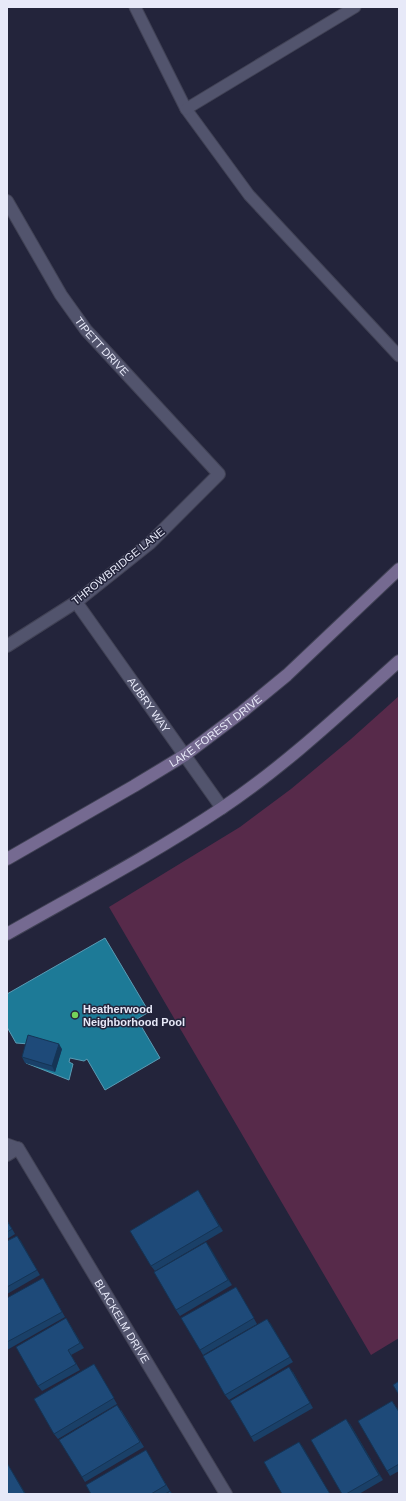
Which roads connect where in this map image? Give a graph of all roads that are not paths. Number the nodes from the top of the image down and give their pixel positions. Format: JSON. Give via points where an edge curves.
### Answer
{"nodes":[{"id":1,"x":135,"y":7,"type":"edge"},
{"id":2,"x":355,"y":7,"type":"edge"},
{"id":3,"x":186,"y":110,"type":"junction"},
{"id":4,"x":7,"y":201,"type":"edge"},
{"id":5,"x":399,"y":356,"type":"edge"},
{"id":6,"x":219,"y":474,"type":"joint"},
{"id":7,"x":399,"y":569,"type":"edge"},
{"id":8,"x":76,"y":602,"type":"junction"},
{"id":9,"x":7,"y":646,"type":"edge"},
{"id":10,"x":399,"y":661,"type":"edge"},
{"id":11,"x":184,"y":755,"type":"junction"},
{"id":12,"x":222,"y":808,"type":"junction"},
{"id":13,"x":7,"y":859,"type":"edge"},
{"id":14,"x":7,"y":934,"type":"edge"},
{"id":15,"x":13,"y":1146,"type":"edge"},
{"id":16,"x":7,"y":1155,"type":"edge"},
{"id":17,"x":226,"y":1494,"type":"edge"}],
"edges":[{"from":1,"to":3,"type":"lane"},
{"from":2,"to":3,"type":"lane"},
{"from":3,"to":5,"type":"lane","via":[[249,195]]},
{"from":4,"to":6,"type":"street","name":"TIPETT DRIVE","via":[[61,295],[86,330]]},
{"from":6,"to":8,"type":"street","name":"THROWBRIDGE LANE","via":[[150,543]]},
{"from":7,"to":11,"type":"main road","name":"LAKE FOREST DRIVE","via":[[287,675]]},
{"from":8,"to":9,"type":"street","name":"THROWBRIDGE LANE"},
{"from":8,"to":11,"type":"street","name":"AUBRY WAY"},
{"from":10,"to":12,"type":"main road","via":[[285,760]]},
{"from":11,"to":12,"type":"street","name":"AUBRY WAY"},
{"from":11,"to":13,"type":"main road","name":"LAKE FOREST DRIVE"},
{"from":12,"to":14,"type":"main road"},
{"from":15,"to":16,"type":"street"},
{"from":15,"to":17,"type":"street","name":"BLACKELM DRIVE"}]}
